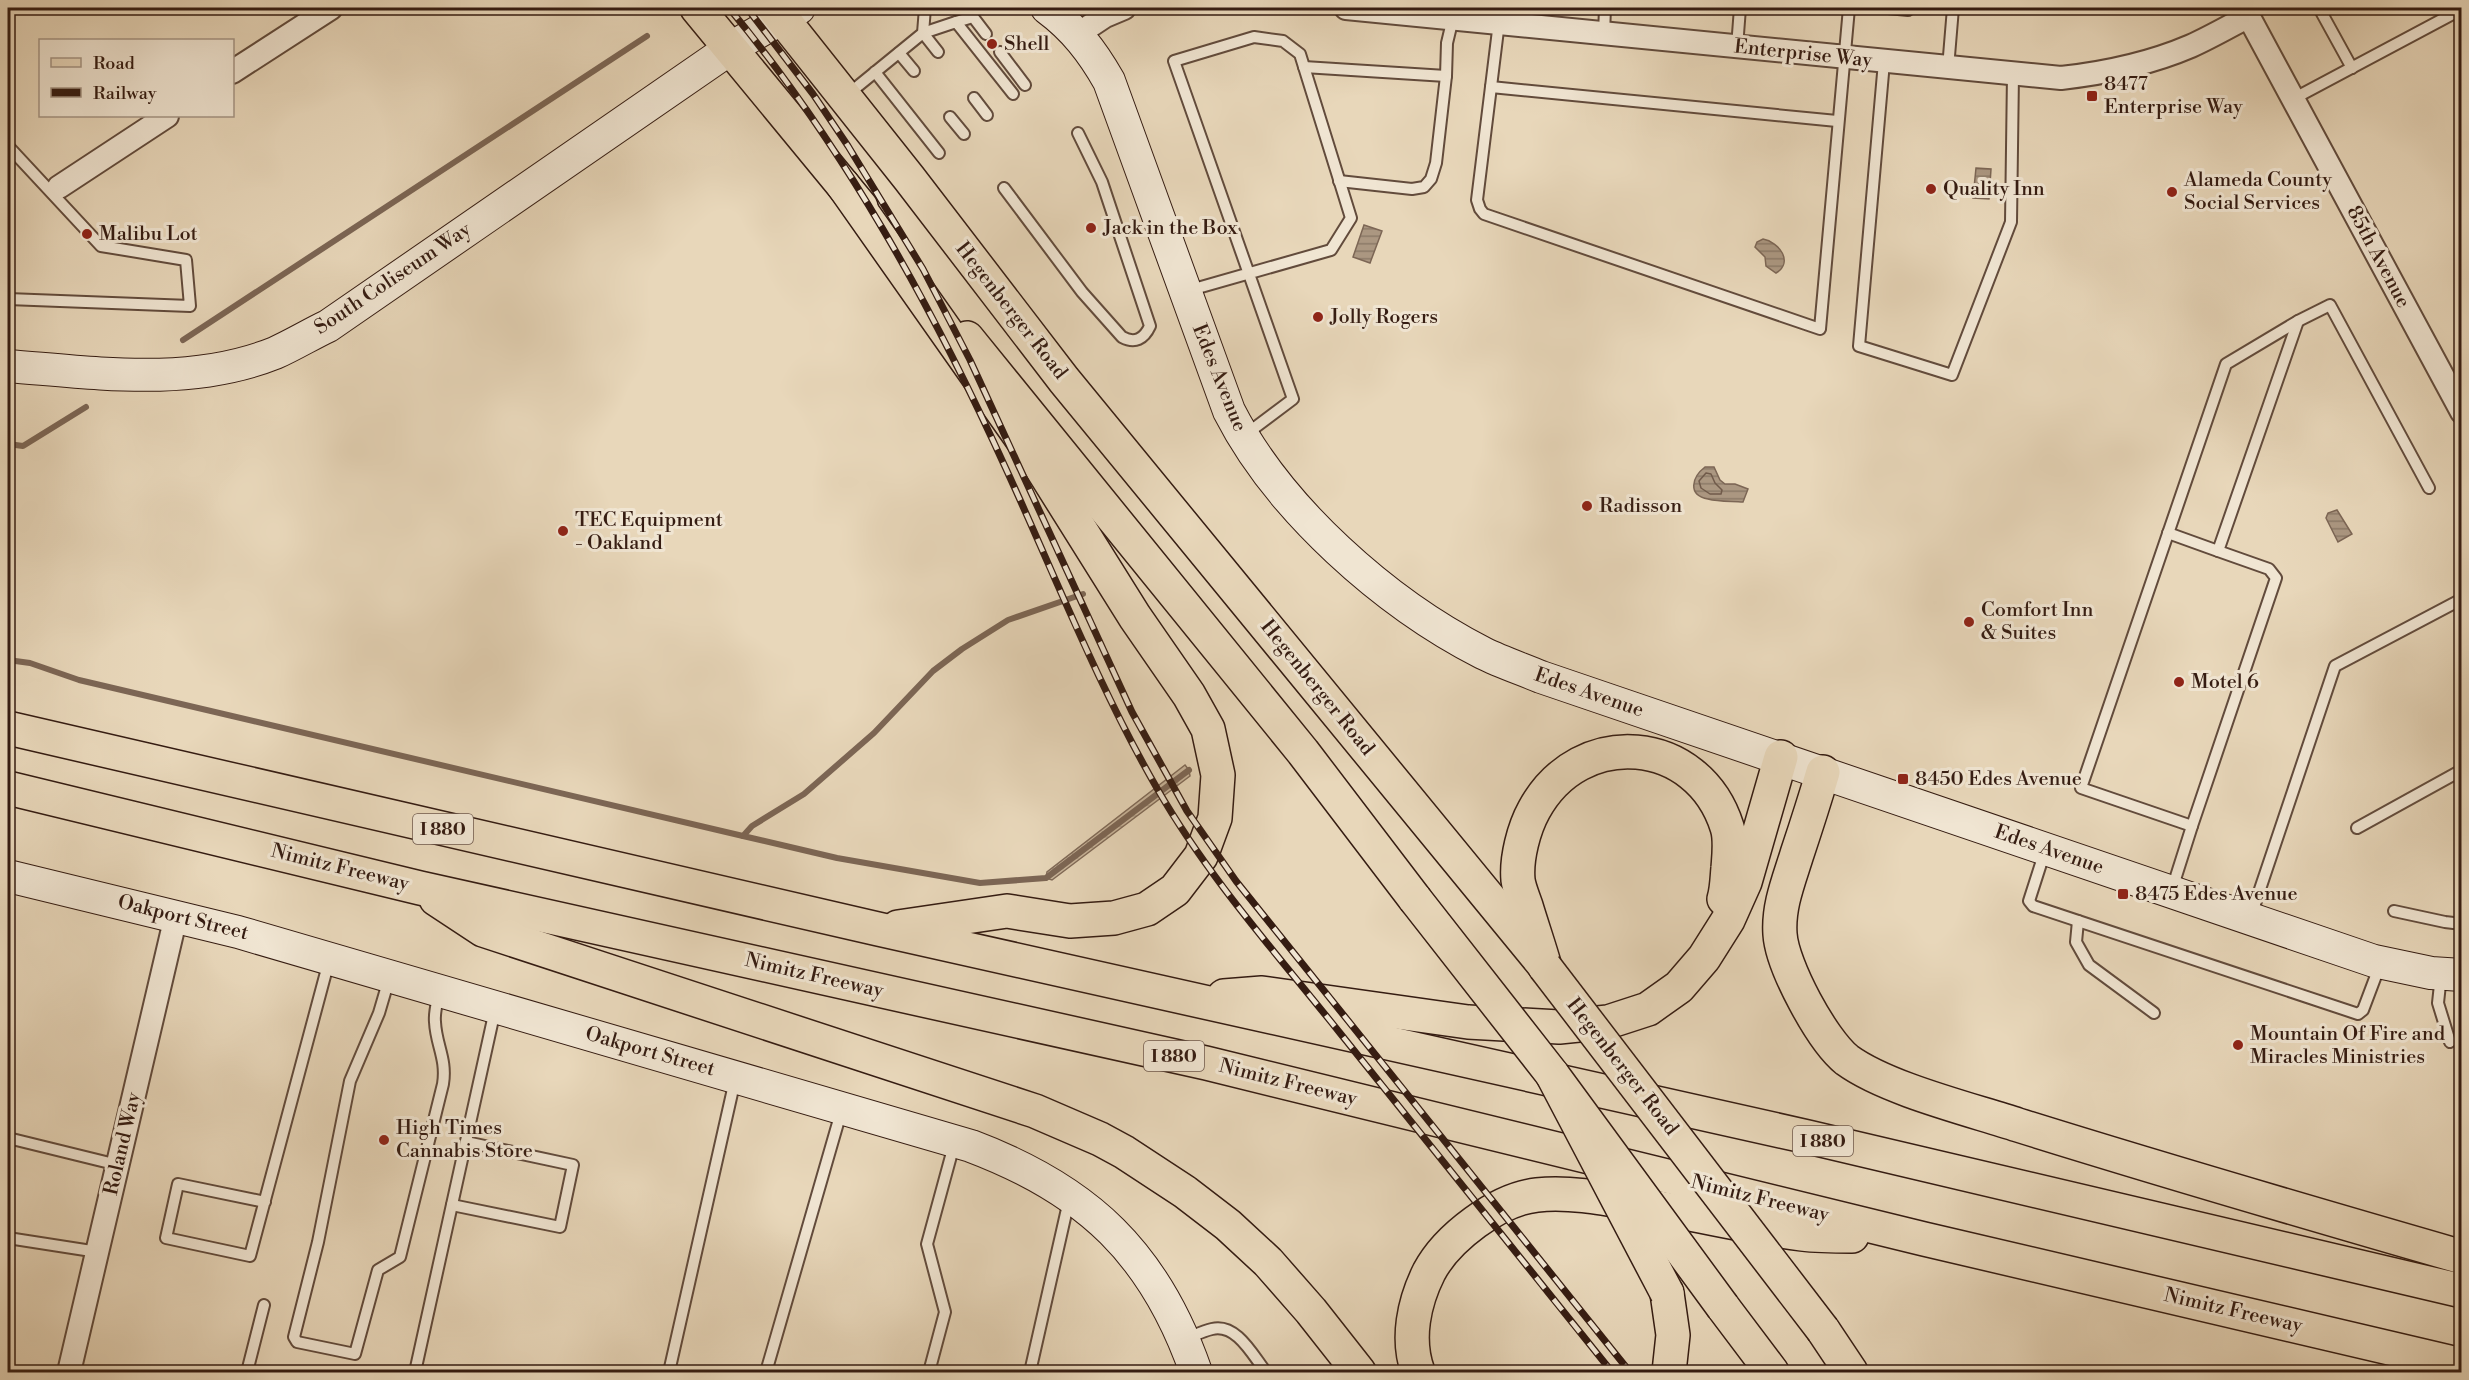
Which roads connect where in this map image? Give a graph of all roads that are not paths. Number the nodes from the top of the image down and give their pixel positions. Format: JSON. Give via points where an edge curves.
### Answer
{"nodes":[{"id":1,"x":331,"y":8,"type":"edge"},
{"id":2,"x":697,"y":8,"type":"edge"},
{"id":3,"x":925,"y":8,"type":"edge"},
{"id":4,"x":1047,"y":8,"type":"edge"},
{"id":5,"x":1124,"y":8,"type":"edge"},
{"id":6,"x":1346,"y":8,"type":"edge"},
{"id":7,"x":1605,"y":8,"type":"edge"},
{"id":8,"x":1740,"y":8,"type":"edge"},
{"id":9,"x":1849,"y":8,"type":"edge"},
{"id":10,"x":1888,"y":8,"type":"edge"},
{"id":11,"x":1953,"y":8,"type":"edge"},
{"id":12,"x":2319,"y":8,"type":"edge"},
{"id":13,"x":2462,"y":9,"type":"edge"},
{"id":14,"x":1908,"y":10,"type":"dead end"},
{"id":15,"x":785,"y":11,"type":"edge"},
{"id":16,"x":2246,"y":12,"type":"edge"},
{"id":17,"x":1453,"y":18,"type":"junction"},
{"id":18,"x":956,"y":22,"type":"junction"},
{"id":19,"x":1499,"y":22,"type":"junction"},
{"id":20,"x":923,"y":33,"type":"junction"},
{"id":21,"x":986,"y":34,"type":"dead end"},
{"id":22,"x":1078,"y":34,"type":"junction"},
{"id":23,"x":1604,"y":34,"type":"junction"},
{"id":24,"x":1737,"y":47,"type":"junction"},
{"id":25,"x":731,"y":48,"type":"junction"},
{"id":26,"x":938,"y":52,"type":"dead end"},
{"id":27,"x":999,"y":52,"type":"dead end"},
{"id":28,"x":899,"y":53,"type":"junction"},
{"id":29,"x":1844,"y":58,"type":"junction"},
{"id":30,"x":1884,"y":62,"type":"junction"},
{"id":31,"x":1304,"y":67,"type":"junction"},
{"id":32,"x":1948,"y":68,"type":"junction"},
{"id":33,"x":2352,"y":68,"type":"junction"},
{"id":34,"x":234,"y":71,"type":"edge"},
{"id":35,"x":914,"y":71,"type":"dead end"},
{"id":36,"x":875,"y":72,"type":"junction"},
{"id":37,"x":2013,"y":74,"type":"junction"},
{"id":38,"x":1446,"y":76,"type":"junction"},
{"id":39,"x":1025,"y":85,"type":"dead end"},
{"id":40,"x":1491,"y":87,"type":"junction"},
{"id":41,"x":1013,"y":94,"type":"dead end"},
{"id":42,"x":844,"y":97,"type":"junction"},
{"id":43,"x":974,"y":98,"type":"dead end"},
{"id":44,"x":2293,"y":99,"type":"junction"},
{"id":45,"x":987,"y":115,"type":"dead end"},
{"id":46,"x":165,"y":117,"type":"edge"},
{"id":47,"x":950,"y":117,"type":"dead end"},
{"id":48,"x":1838,"y":121,"type":"junction"},
{"id":49,"x":1078,"y":133,"type":"dead end"},
{"id":50,"x":964,"y":134,"type":"dead end"},
{"id":51,"x":8,"y":146,"type":"edge"},
{"id":52,"x":939,"y":153,"type":"dead end"},
{"id":53,"x":1340,"y":181,"type":"junction"},
{"id":54,"x":843,"y":185,"type":"junction"},
{"id":55,"x":59,"y":187,"type":"dead end"},
{"id":56,"x":1004,"y":188,"type":"dead end"},
{"id":57,"x":1248,"y":273,"type":"junction"},
{"id":58,"x":1185,"y":291,"type":"junction"},
{"id":59,"x":8,"y":299,"type":"edge"},
{"id":60,"x":2298,"y":321,"type":"junction"},
{"id":61,"x":8,"y":366,"type":"edge"},
{"id":62,"x":2462,"y":412,"type":"edge"},
{"id":63,"x":1242,"y":437,"type":"junction"},
{"id":64,"x":2429,"y":488,"type":"dead end"},
{"id":65,"x":2168,"y":533,"type":"junction"},
{"id":66,"x":2218,"y":551,"type":"junction"},
{"id":67,"x":2462,"y":599,"type":"edge"},
{"id":68,"x":8,"y":728,"type":"edge"},
{"id":69,"x":1781,"y":757,"type":"junction"},
{"id":70,"x":2462,"y":770,"type":"edge"},
{"id":71,"x":1823,"y":772,"type":"junction"},
{"id":72,"x":8,"y":788,"type":"edge"},
{"id":73,"x":2192,"y":826,"type":"junction"},
{"id":74,"x":2357,"y":828,"type":"dead end"},
{"id":75,"x":2046,"y":848,"type":"junction"},
{"id":76,"x":8,"y":876,"type":"edge"},
{"id":77,"x":420,"y":888,"type":"junction"},
{"id":78,"x":2172,"y":892,"type":"junction"},
{"id":79,"x":2394,"y":911,"type":"dead end"},
{"id":80,"x":176,"y":916,"type":"junction"},
{"id":81,"x":2250,"y":918,"type":"junction"},
{"id":82,"x":2078,"y":921,"type":"junction"},
{"id":83,"x":2462,"y":924,"type":"edge"},
{"id":84,"x":878,"y":929,"type":"junction"},
{"id":85,"x":1704,"y":958,"type":"junction"},
{"id":86,"x":329,"y":959,"type":"junction"},
{"id":87,"x":2381,"y":962,"type":"junction"},
{"id":88,"x":1545,"y":967,"type":"junction"},
{"id":89,"x":2451,"y":974,"type":"edge"},
{"id":90,"x":390,"y":976,"type":"junction"},
{"id":91,"x":439,"y":991,"type":"junction"},
{"id":92,"x":1183,"y":998,"type":"junction"},
{"id":93,"x":496,"y":1007,"type":"junction"},
{"id":94,"x":2154,"y":1013,"type":"dead end"},
{"id":95,"x":2450,"y":1042,"type":"dead end"},
{"id":96,"x":1552,"y":1074,"type":"junction"},
{"id":97,"x":736,"y":1078,"type":"junction"},
{"id":98,"x":842,"y":1109,"type":"junction"},
{"id":99,"x":8,"y":1138,"type":"edge"},
{"id":100,"x":466,"y":1142,"type":"junction"},
{"id":101,"x":955,"y":1142,"type":"junction"},
{"id":102,"x":118,"y":1165,"type":"junction"},
{"id":103,"x":1070,"y":1194,"type":"junction"},
{"id":104,"x":266,"y":1202,"type":"junction"},
{"id":105,"x":452,"y":1205,"type":"junction"},
{"id":106,"x":8,"y":1238,"type":"edge"},
{"id":107,"x":1924,"y":1239,"type":"junction"},
{"id":108,"x":98,"y":1251,"type":"junction"},
{"id":109,"x":2462,"y":1257,"type":"edge"},
{"id":110,"x":2462,"y":1291,"type":"edge"},
{"id":111,"x":264,"y":1305,"type":"dead end"},
{"id":112,"x":1823,"y":1330,"type":"junction"},
{"id":113,"x":1184,"y":1340,"type":"junction"},
{"id":114,"x":2462,"y":1365,"type":"edge"},
{"id":115,"x":69,"y":1372,"type":"edge"},
{"id":116,"x":248,"y":1372,"type":"edge"},
{"id":117,"x":415,"y":1372,"type":"edge"},
{"id":118,"x":669,"y":1372,"type":"edge"},
{"id":119,"x":766,"y":1372,"type":"edge"},
{"id":120,"x":929,"y":1372,"type":"edge"},
{"id":121,"x":1030,"y":1372,"type":"edge"},
{"id":122,"x":1196,"y":1372,"type":"edge"},
{"id":123,"x":1266,"y":1372,"type":"edge"},
{"id":124,"x":1359,"y":1372,"type":"edge"},
{"id":125,"x":1418,"y":1372,"type":"edge"},
{"id":126,"x":1669,"y":1372,"type":"edge"},
{"id":127,"x":1772,"y":1372,"type":"edge"},
{"id":128,"x":1851,"y":1372,"type":"edge"},
{"id":129,"x":1856,"y":1372,"type":"edge"}],
"edges":[{"from":1,"to":34,"type":"street"},
{"from":2,"to":25,"type":"main road"},
{"from":3,"to":20,"type":"lane"},
{"from":4,"to":22,"type":"street","name":"Edes Avenue"},
{"from":5,"to":22,"type":"street"},
{"from":6,"to":17,"type":"street","name":"Enterprise Way"},
{"from":7,"to":23,"type":"lane"},
{"from":8,"to":24,"type":"lane"},
{"from":9,"to":29,"type":"lane"},
{"from":10,"to":14,"type":"lane"},
{"from":11,"to":32,"type":"lane"},
{"from":12,"to":33,"type":"lane"},
{"from":13,"to":33,"type":"lane"},
{"from":15,"to":25,"type":"street"},
{"from":15,"to":42,"type":"main road","name":"Hegenberger Road"},
{"from":16,"to":37,"type":"street","name":"Enterprise Way","via":[[2192,46],[2146,62],[2104,73],[2061,78]]},
{"from":16,"to":44,"type":"street","name":"85th Avenue"},
{"from":17,"to":19,"type":"street","name":"Enterprise Way"},
{"from":17,"to":38,"type":"lane"},
{"from":18,"to":20,"type":"lane"},
{"from":18,"to":21,"type":"lane","via":[[973,17]]},
{"from":18,"to":41,"type":"lane"},
{"from":19,"to":23,"type":"street","name":"Enterprise Way"},
{"from":19,"to":40,"type":"lane"},
{"from":20,"to":26,"type":"lane"},
{"from":20,"to":28,"type":"lane"},
{"from":22,"to":58,"type":"street","name":"Edes Avenue","via":[[1109,81]]},
{"from":23,"to":24,"type":"street","name":"Enterprise Way"},
{"from":24,"to":29,"type":"street","name":"Enterprise Way"},
{"from":25,"to":54,"type":"main road"},
{"from":25,"to":61,"type":"street","name":"South Coliseum Way","via":[[328,326],[275,353],[225,368],[170,376]]},
{"from":27,"to":39,"type":"lane"},
{"from":28,"to":35,"type":"lane"},
{"from":28,"to":36,"type":"lane"},
{"from":29,"to":30,"type":"street","name":"Enterprise Way"},
{"from":29,"to":48,"type":"lane"},
{"from":30,"to":32,"type":"street","name":"Enterprise Way"},
{"from":30,"to":37,"type":"lane","via":[[1859,346],[1952,375],[2011,222]]},
{"from":31,"to":38,"type":"lane"},
{"from":31,"to":53,"type":"lane"},
{"from":31,"to":57,"type":"lane","via":[[1300,54],[1283,40],[1254,37],[1174,61]]},
{"from":32,"to":37,"type":"street","name":"Enterprise Way"},
{"from":33,"to":44,"type":"lane"},
{"from":36,"to":42,"type":"lane"},
{"from":36,"to":52,"type":"lane"},
{"from":38,"to":53,"type":"lane","via":[[1435,172],[1424,186],[1412,189]]},
{"from":40,"to":48,"type":"lane"},
{"from":40,"to":48,"type":"lane","via":[[1478,200],[1484,214],[1820,329]]},
{"from":42,"to":88,"type":"main road","name":"Hegenberger Road","via":[[1064,380]]},
{"from":43,"to":45,"type":"lane"},
{"from":44,"to":62,"type":"street","name":"85th Avenue"},
{"from":46,"to":55,"type":"street"},
{"from":47,"to":50,"type":"lane"},
{"from":49,"to":56,"type":"lane","via":[[1102,182],[1150,326],[1146,335],[1130,341],[1122,337],[1082,292]]},
{"from":51,"to":59,"type":"lane","via":[[101,246],[186,260],[190,306]]},
{"from":53,"to":57,"type":"lane","via":[[1351,218],[1331,250]]},
{"from":54,"to":84,"type":"main road","via":[[1036,459],[1189,695],[1208,729],[1218,775],[1215,818],[1201,856],[1175,890],[1147,909],[1114,918],[1070,921],[1007,911]]},
{"from":54,"to":96,"type":"main road","bridge":true,"via":[[1303,752]]},
{"from":57,"to":58,"type":"lane"},
{"from":57,"to":63,"type":"lane","via":[[1293,399]]},
{"from":58,"to":63,"type":"street","name":"Edes Avenue"},
{"from":60,"to":64,"type":"lane","via":[[2330,305]]},
{"from":60,"to":65,"type":"lane","via":[[2226,364]]},
{"from":60,"to":66,"type":"lane"},
{"from":63,"to":69,"type":"street","name":"Edes Avenue","via":[[1271,479],[1330,542],[1378,586],[1427,620],[1483,653],[1541,677]]},
{"from":65,"to":66,"type":"lane"},
{"from":65,"to":73,"type":"lane","via":[[2081,788]]},
{"from":66,"to":73,"type":"lane","via":[[2268,569],[2276,578]]},
{"from":67,"to":81,"type":"lane","via":[[2335,666]]},
{"from":68,"to":84,"type":"main road","number":"I 880"},
{"from":69,"to":71,"type":"street","name":"Edes Avenue"},
{"from":69,"to":85,"type":"main road","via":[[1744,882],[1728,920]]},
{"from":70,"to":74,"type":"lane"},
{"from":71,"to":75,"type":"street","name":"Edes Avenue"},
{"from":71,"to":109,"type":"main road","via":[[1782,900],[1780,935],[1790,970],[1805,1001],[1829,1042],[1847,1060],[1883,1080],[1947,1102]]},
{"from":72,"to":77,"type":"main road","name":"Nimitz Freeway","number":"I 880"},
{"from":73,"to":78,"type":"lane"},
{"from":75,"to":78,"type":"street","name":"Edes Avenue"},
{"from":75,"to":82,"type":"lane","via":[[2030,900],[2032,906]]},
{"from":76,"to":80,"type":"street","name":"Oakport Street"},
{"from":77,"to":107,"type":"main road","name":"Nimitz Freeway","number":"I 880","via":[[1206,1063]]},
{"from":77,"to":124,"type":"main road","via":[[483,930],[1035,1111],[1108,1143],[1228,1225],[1268,1262]]},
{"from":78,"to":81,"type":"street","name":"Edes Avenue"},
{"from":79,"to":83,"type":"lane"},
{"from":80,"to":86,"type":"street","name":"Oakport Street"},
{"from":80,"to":102,"type":"street","name":"Roland Way"},
{"from":81,"to":87,"type":"street","name":"Edes Avenue"},
{"from":82,"to":87,"type":"lane","via":[[2358,1014]]},
{"from":82,"to":94,"type":"lane","via":[[2076,942],[2089,965]]},
{"from":84,"to":92,"type":"main road","number":"I 880"},
{"from":85,"to":88,"type":"main road","via":[[1725,895],[1728,829],[1715,798],[1690,772],[1662,756],[1627,751],[1597,756],[1565,771],[1543,794],[1528,822],[1518,881]]},
{"from":85,"to":92,"type":"main road","via":[[1679,987],[1648,1009],[1608,1022],[1559,1027],[1468,1022],[1262,993]]},
{"from":86,"to":90,"type":"street","name":"Oakport Street"},
{"from":86,"to":104,"type":"lane"},
{"from":87,"to":89,"type":"street","name":"Edes Avenue"},
{"from":88,"to":112,"type":"main road","name":"Hegenberger Road","bridge":true},
{"from":89,"to":95,"type":"lane","via":[[2438,1003]]},
{"from":90,"to":91,"type":"street","name":"Oakport Street"},
{"from":90,"to":91,"type":"lane","via":[[350,1081],[318,1242],[294,1337],[297,1342],[355,1354],[378,1270],[400,1257],[443,1084],[445,1070],[435,1023]]},
{"from":91,"to":93,"type":"street","name":"Oakport Street"},
{"from":92,"to":110,"type":"main road","number":"I 880","via":[[1808,1137]]},
{"from":93,"to":97,"type":"street","name":"Oakport Street"},
{"from":93,"to":100,"type":"lane"},
{"from":96,"to":126,"type":"main road","bridge":true,"via":[[1667,1293],[1673,1335]]},
{"from":96,"to":127,"type":"main road","bridge":true},
{"from":97,"to":98,"type":"street","name":"Oakport Street"},
{"from":97,"to":118,"type":"lane"},
{"from":98,"to":101,"type":"street","name":"Oakport Street"},
{"from":98,"to":119,"type":"lane"},
{"from":99,"to":102,"type":"lane"},
{"from":100,"to":105,"type":"lane"},
{"from":100,"to":105,"type":"lane","via":[[573,1165],[560,1227]]},
{"from":101,"to":103,"type":"street","name":"Oakport Street","via":[[1006,1159]]},
{"from":101,"to":120,"type":"lane","via":[[927,1244],[945,1312]]},
{"from":102,"to":108,"type":"street","name":"Roland Way"},
{"from":103,"to":113,"type":"street","name":"Oakport Street","via":[[1099,1217],[1136,1258],[1169,1307]]},
{"from":103,"to":121,"type":"lane"},
{"from":104,"to":104,"type":"lane","via":[[250,1256],[166,1238],[178,1184]]},
{"from":105,"to":117,"type":"lane"},
{"from":106,"to":108,"type":"lane"},
{"from":107,"to":114,"type":"main road","name":"Nimitz Freeway","number":"I 880"},
{"from":107,"to":125,"type":"main road","via":[[1803,1234],[1611,1200],[1535,1195],[1496,1208],[1463,1231],[1436,1260],[1418,1293],[1414,1362]]},
{"from":108,"to":115,"type":"street","name":"Roland Way"},
{"from":111,"to":116,"type":"lane"},
{"from":112,"to":128,"type":"main road"},
{"from":112,"to":129,"type":"main road","name":"Hegenberger Road"},
{"from":113,"to":122,"type":"street","name":"Oakport Street"},
{"from":113,"to":123,"type":"lane","via":[[1211,1329],[1227,1330],[1237,1335]]}]}
